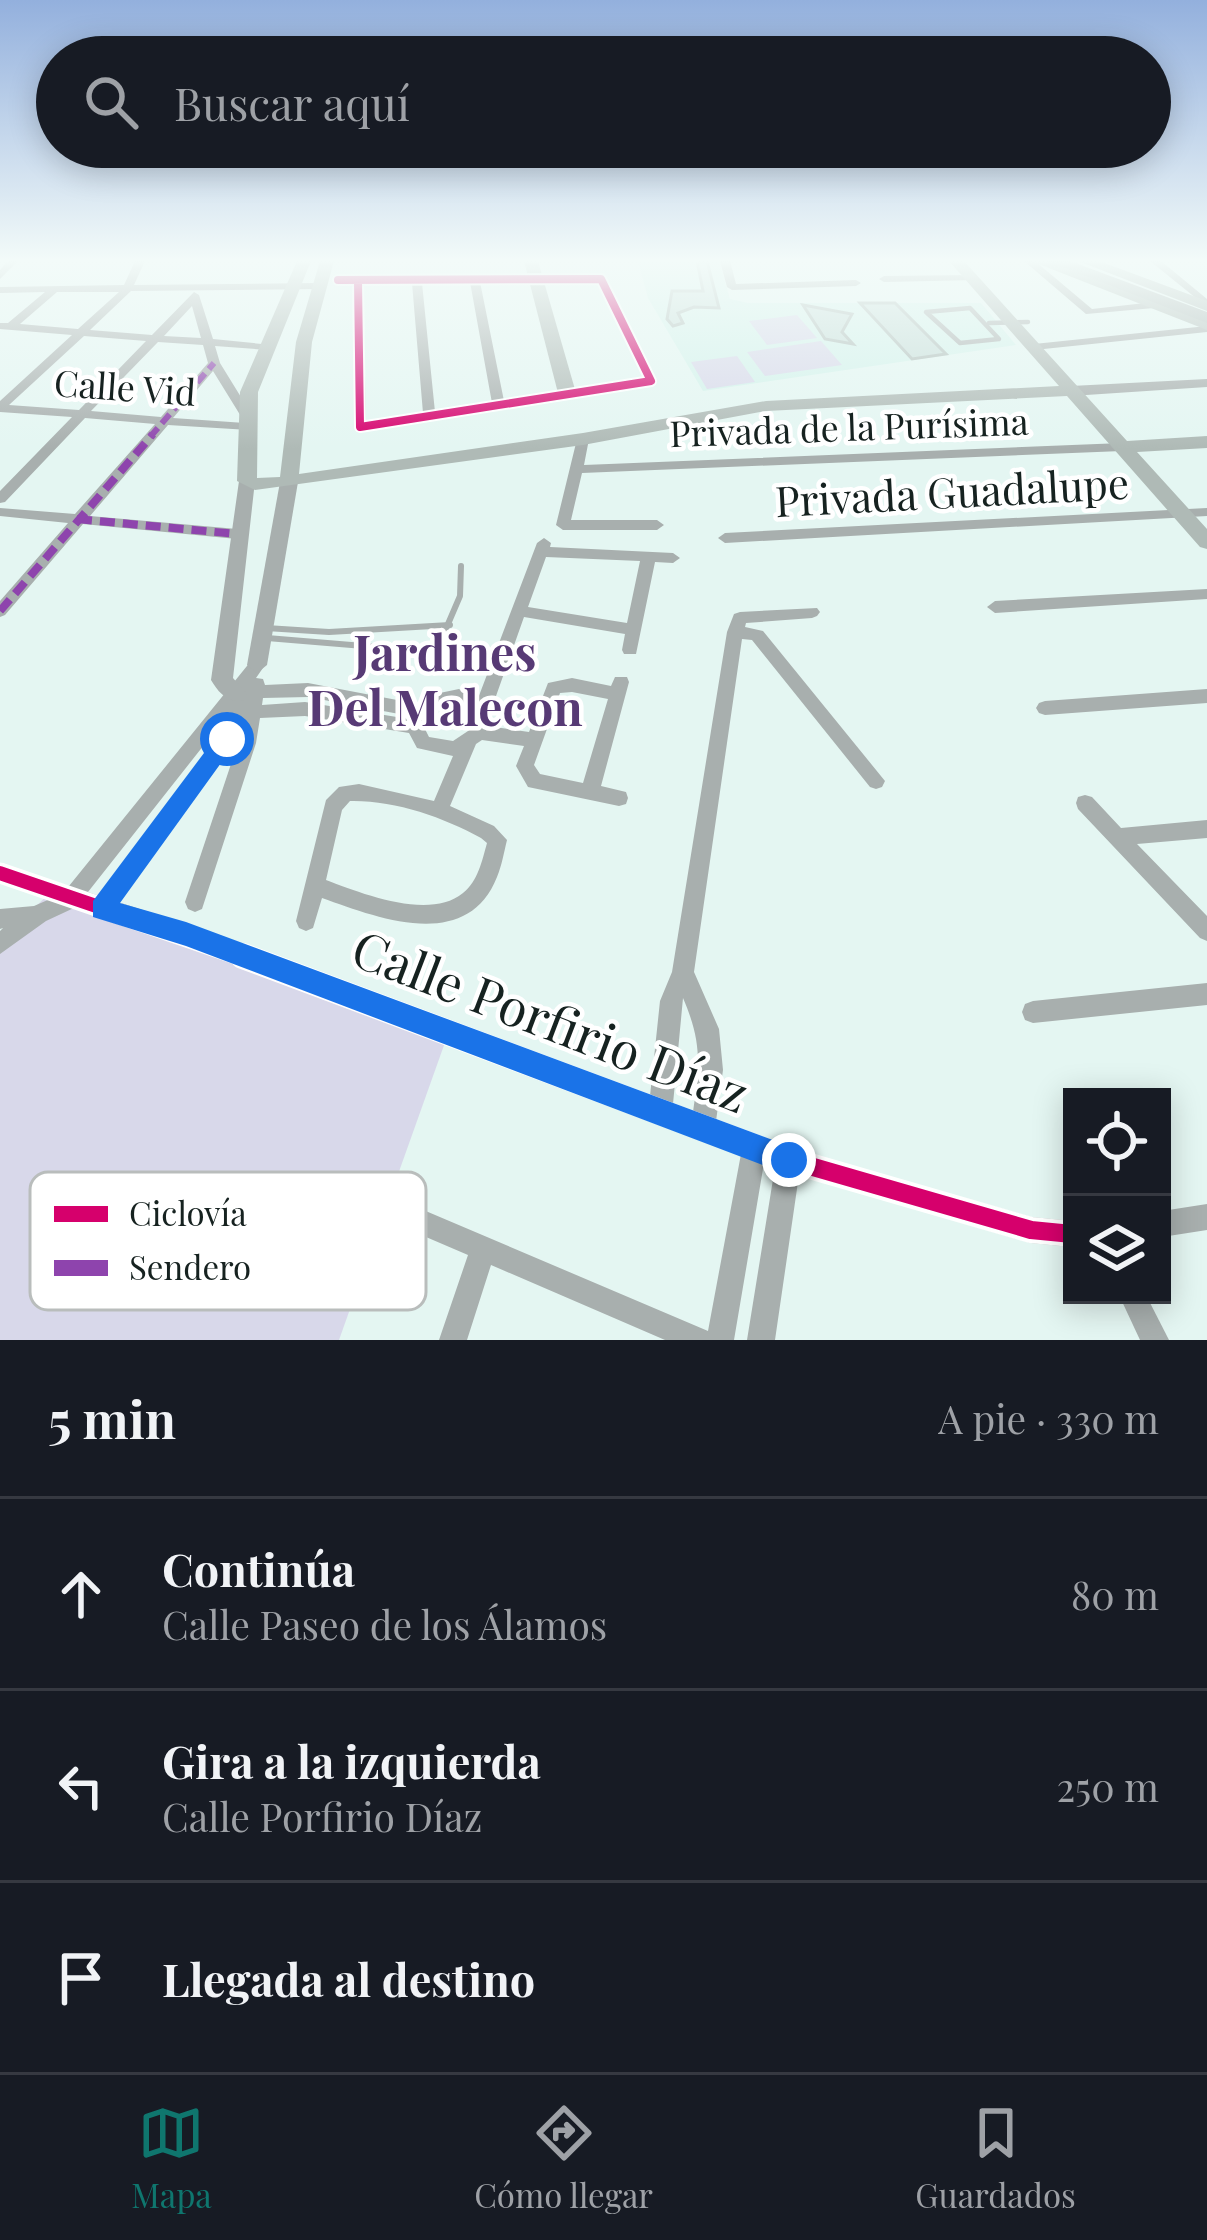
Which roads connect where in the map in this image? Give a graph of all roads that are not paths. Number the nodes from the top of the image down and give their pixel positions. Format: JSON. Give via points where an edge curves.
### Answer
{"nodes":[{"id":1,"x":989,"y":323,"type":"edge"},
{"id":2,"x":91,"y":324,"type":"edge"},
{"id":3,"x":167,"y":324,"type":"edge"},
{"id":4,"x":203,"y":324,"type":"edge"},
{"id":5,"x":278,"y":324,"type":"edge"},
{"id":6,"x":309,"y":324,"type":"edge"},
{"id":7,"x":359,"y":324,"type":"edge"},
{"id":8,"x":421,"y":324,"type":"edge"},
{"id":9,"x":483,"y":324,"type":"edge"},
{"id":10,"x":547,"y":324,"type":"edge"},
{"id":11,"x":623,"y":324,"type":"edge"},
{"id":12,"x":939,"y":324,"type":"edge"},
{"id":13,"x":1021,"y":324,"type":"edge"},
{"id":14,"x":1167,"y":324,"type":"edge"},
{"id":15,"x":4,"y":329,"type":"edge"},
{"id":16,"x":82,"y":332,"type":"junction"},
{"id":17,"x":154,"y":338,"type":"junction"},
{"id":18,"x":208,"y":344,"type":"junction"},
{"id":19,"x":268,"y":347,"type":"junction"},
{"id":20,"x":1042,"y":347,"type":"junction"},
{"id":21,"x":214,"y":363,"type":"junction"},
{"id":22,"x":1207,"y":383,"type":"edge"},
{"id":23,"x":1080,"y":390,"type":"junction"},
{"id":24,"x":567,"y":393,"type":"junction"},
{"id":25,"x":498,"y":403,"type":"junction"},
{"id":26,"x":0,"y":407,"type":"edge"},
{"id":27,"x":82,"y":415,"type":"junction"},
{"id":28,"x":429,"y":415,"type":"junction"},
{"id":29,"x":246,"y":421,"type":"junction"},
{"id":30,"x":164,"y":422,"type":"junction"},
{"id":31,"x":583,"y":439,"type":"junction"},
{"id":32,"x":1207,"y":442,"type":"edge"},
{"id":33,"x":1132,"y":446,"type":"junction"},
{"id":34,"x":578,"y":469,"type":"junction"},
{"id":35,"x":247,"y":481,"type":"junction"},
{"id":36,"x":289,"y":482,"type":"junction"},
{"id":37,"x":0,"y":499,"type":"edge"},
{"id":38,"x":0,"y":512,"type":"edge"},
{"id":39,"x":1199,"y":514,"type":"edge"},
{"id":40,"x":77,"y":519,"type":"junction"},
{"id":41,"x":657,"y":525,"type":"dead end"},
{"id":42,"x":237,"y":534,"type":"junction"},
{"id":43,"x":724,"y":538,"type":"dead end"},
{"id":44,"x":1207,"y":542,"type":"edge"},
{"id":45,"x":648,"y":558,"type":"junction"},
{"id":46,"x":673,"y":558,"type":"dead end"},
{"id":47,"x":461,"y":566,"type":"dead end"},
{"id":48,"x":1207,"y":594,"type":"edge"},
{"id":49,"x":995,"y":607,"type":"dead end"},
{"id":50,"x":0,"y":610,"type":"edge"},
{"id":51,"x":519,"y":610,"type":"junction"},
{"id":52,"x":812,"y":612,"type":"dead end"},
{"id":53,"x":450,"y":625,"type":"junction"},
{"id":54,"x":634,"y":631,"type":"junction"},
{"id":55,"x":329,"y":632,"type":"junction"},
{"id":56,"x":735,"y":632,"type":"junction"},
{"id":57,"x":264,"y":633,"type":"junction"},
{"id":58,"x":324,"y":645,"type":"junction"},
{"id":59,"x":630,"y":650,"type":"dead end"},
{"id":60,"x":257,"y":665,"type":"junction"},
{"id":61,"x":1207,"y":696,"type":"edge"},
{"id":62,"x":248,"y":699,"type":"junction"},
{"id":63,"x":1045,"y":708,"type":"dead end"},
{"id":64,"x":417,"y":719,"type":"junction"},
{"id":65,"x":474,"y":722,"type":"junction"},
{"id":66,"x":532,"y":740,"type":"junction"},
{"id":67,"x":433,"y":748,"type":"junction"},
{"id":68,"x":457,"y":771,"type":"junction"},
{"id":69,"x":876,"y":781,"type":"dead end"},
{"id":70,"x":590,"y":792,"type":"junction"},
{"id":71,"x":619,"y":799,"type":"dead end"},
{"id":72,"x":1085,"y":803,"type":"dead end"},
{"id":73,"x":439,"y":812,"type":"junction"},
{"id":74,"x":1207,"y":829,"type":"edge"},
{"id":75,"x":1118,"y":837,"type":"junction"},
{"id":76,"x":0,"y":874,"type":"edge"},
{"id":77,"x":317,"y":886,"type":"junction"},
{"id":78,"x":70,"y":900,"type":"junction"},
{"id":79,"x":195,"y":902,"type":"dead end"},
{"id":80,"x":101,"y":909,"type":"junction"},
{"id":81,"x":39,"y":914,"type":"junction"},
{"id":82,"x":0,"y":919,"type":"edge"},
{"id":83,"x":306,"y":920,"type":"dead end"},
{"id":84,"x":1207,"y":931,"type":"edge"},
{"id":85,"x":0,"y":944,"type":"edge"},
{"id":86,"x":683,"y":971,"type":"junction"},
{"id":87,"x":1207,"y":994,"type":"edge"},
{"id":88,"x":1033,"y":1012,"type":"dead end"},
{"id":89,"x":660,"y":1111,"type":"junction"},
{"id":90,"x":703,"y":1127,"type":"junction"},
{"id":91,"x":755,"y":1147,"type":"junction"},
{"id":92,"x":789,"y":1160,"type":"junction"},
{"id":93,"x":1207,"y":1217,"type":"edge"},
{"id":94,"x":1171,"y":1223,"type":"edge"},
{"id":95,"x":426,"y":1224,"type":"edge"},
{"id":96,"x":1063,"y":1233,"type":"edge"},
{"id":97,"x":483,"y":1248,"type":"junction"},
{"id":98,"x":1137,"y":1304,"type":"edge"},
{"id":99,"x":662,"y":1332,"type":"edge"},
{"id":100,"x":453,"y":1340,"type":"edge"},
{"id":101,"x":698,"y":1340,"type":"edge"},
{"id":102,"x":719,"y":1340,"type":"edge"},
{"id":103,"x":761,"y":1340,"type":"edge"},
{"id":104,"x":1155,"y":1340,"type":"edge"}],
"edges":[{"from":1,"to":12,"type":"lane","via":[[999,339],[960,343]]},
{"from":2,"to":16,"type":"street"},
{"from":3,"to":17,"type":"street"},
{"from":4,"to":18,"type":"street"},
{"from":5,"to":19,"type":"main road"},
{"from":6,"to":36,"type":"main road"},
{"from":7,"to":28,"type":"street","via":[[360,427]]},
{"from":8,"to":28,"type":"street"},
{"from":9,"to":25,"type":"street"},
{"from":10,"to":24,"type":"main road"},
{"from":11,"to":24,"type":"street","via":[[651,381]]},
{"from":13,"to":20,"type":"main road"},
{"from":14,"to":20,"type":"street"},
{"from":15,"to":16,"type":"street"},
{"from":16,"to":17,"type":"street"},
{"from":16,"to":26,"type":"street"},
{"from":17,"to":18,"type":"street"},
{"from":17,"to":27,"type":"street"},
{"from":18,"to":19,"type":"street"},
{"from":18,"to":21,"type":"street"},
{"from":19,"to":29,"type":"main road"},
{"from":20,"to":23,"type":"main road"},
{"from":21,"to":29,"type":"street"},
{"from":21,"to":30,"type":"street"},
{"from":22,"to":23,"type":"street"},
{"from":23,"to":31,"type":"main road","via":[[766,406]]},
{"from":23,"to":33,"type":"main road"},
{"from":24,"to":25,"type":"street"},
{"from":25,"to":28,"type":"street"},
{"from":26,"to":27,"type":"street","name":"Calle Vid"},
{"from":27,"to":30,"type":"street","name":"Calle Vid"},
{"from":27,"to":37,"type":"street"},
{"from":29,"to":30,"type":"street","name":"Calle Vid"},
{"from":29,"to":35,"type":"main road"},
{"from":30,"to":40,"type":"street"},
{"from":31,"to":34,"type":"street"},
{"from":31,"to":36,"type":"main road"},
{"from":32,"to":33,"type":"main road"},
{"from":33,"to":34,"type":"street","name":"Privada de la Purísima"},
{"from":33,"to":39,"type":"main road"},
{"from":34,"to":41,"type":"street","via":[[563,525]]},
{"from":35,"to":36,"type":"main road"},
{"from":35,"to":42,"type":"street"},
{"from":36,"to":57,"type":"street"},
{"from":38,"to":40,"type":"street"},
{"from":39,"to":43,"type":"street","name":"Privada Guadalupe"},
{"from":39,"to":44,"type":"main road"},
{"from":40,"to":42,"type":"street"},
{"from":40,"to":50,"type":"street"},
{"from":42,"to":62,"type":"street","via":[[223,680]]},
{"from":45,"to":46,"type":"street"},
{"from":45,"to":51,"type":"street","via":[[542,547]]},
{"from":45,"to":54,"type":"street"},
{"from":47,"to":53,"type":"lane"},
{"from":48,"to":49,"type":"street"},
{"from":51,"to":54,"type":"street"},
{"from":51,"to":65,"type":"street"},
{"from":52,"to":56,"type":"street","via":[[755,613],[740,618]]},
{"from":53,"to":55,"type":"lane"},
{"from":53,"to":58,"type":"lane","via":[[431,654]]},
{"from":54,"to":59,"type":"street"},
{"from":55,"to":57,"type":"lane"},
{"from":55,"to":58,"type":"lane"},
{"from":56,"to":69,"type":"street","via":[[757,635]]},
{"from":56,"to":86,"type":"street"},
{"from":57,"to":58,"type":"lane"},
{"from":57,"to":60,"type":"street"},
{"from":60,"to":62,"type":"street"},
{"from":60,"to":80,"type":"street","via":[[227,739]]},
{"from":61,"to":63,"type":"street"},
{"from":62,"to":64,"type":"street"},
{"from":62,"to":78,"type":"street"},
{"from":62,"to":79,"type":"street"},
{"from":64,"to":65,"type":"street","via":[[437,698]]},
{"from":64,"to":67,"type":"street"},
{"from":65,"to":66,"type":"street"},
{"from":65,"to":67,"type":"street"},
{"from":65,"to":68,"type":"street"},
{"from":66,"to":70,"type":"street","via":[[530,777]]},
{"from":66,"to":70,"type":"street","via":[[554,688],[619,688]]},
{"from":67,"to":68,"type":"street"},
{"from":68,"to":73,"type":"street"},
{"from":70,"to":71,"type":"street"},
{"from":72,"to":75,"type":"street"},
{"from":73,"to":77,"type":"street","via":[[346,793],[333,806]]},
{"from":73,"to":77,"type":"street","via":[[497,840],[462,905],[404,916]]},
{"from":74,"to":75,"type":"street"},
{"from":75,"to":84,"type":"street"},
{"from":76,"to":78,"type":"street","name":"Calle Porfirio Díaz"},
{"from":77,"to":83,"type":"street"},
{"from":78,"to":80,"type":"street","name":"Calle Porfirio Díaz"},
{"from":78,"to":81,"type":"street"},
{"from":80,"to":89,"type":"street","name":"Calle Porfirio Díaz"},
{"from":81,"to":82,"type":"street"},
{"from":81,"to":85,"type":"street"},
{"from":86,"to":89,"type":"street","via":[[671,1001]]},
{"from":86,"to":90,"type":"street","via":[[708,1029]]},
{"from":87,"to":88,"type":"street"},
{"from":89,"to":90,"type":"street","name":"Calle Porfirio Díaz"},
{"from":90,"to":91,"type":"street","name":"Calle Porfirio Díaz"},
{"from":91,"to":92,"type":"street","name":"Calle Porfirio Díaz"},
{"from":91,"to":102,"type":"street"},
{"from":92,"to":96,"type":"street","name":"Calle Porfirio Díaz"},
{"from":92,"to":103,"type":"street"},
{"from":93,"to":94,"type":"street"},
{"from":95,"to":97,"type":"street"},
{"from":97,"to":99,"type":"street"},
{"from":97,"to":100,"type":"street"},
{"from":98,"to":104,"type":"street"},
{"from":99,"to":101,"type":"street"}]}
